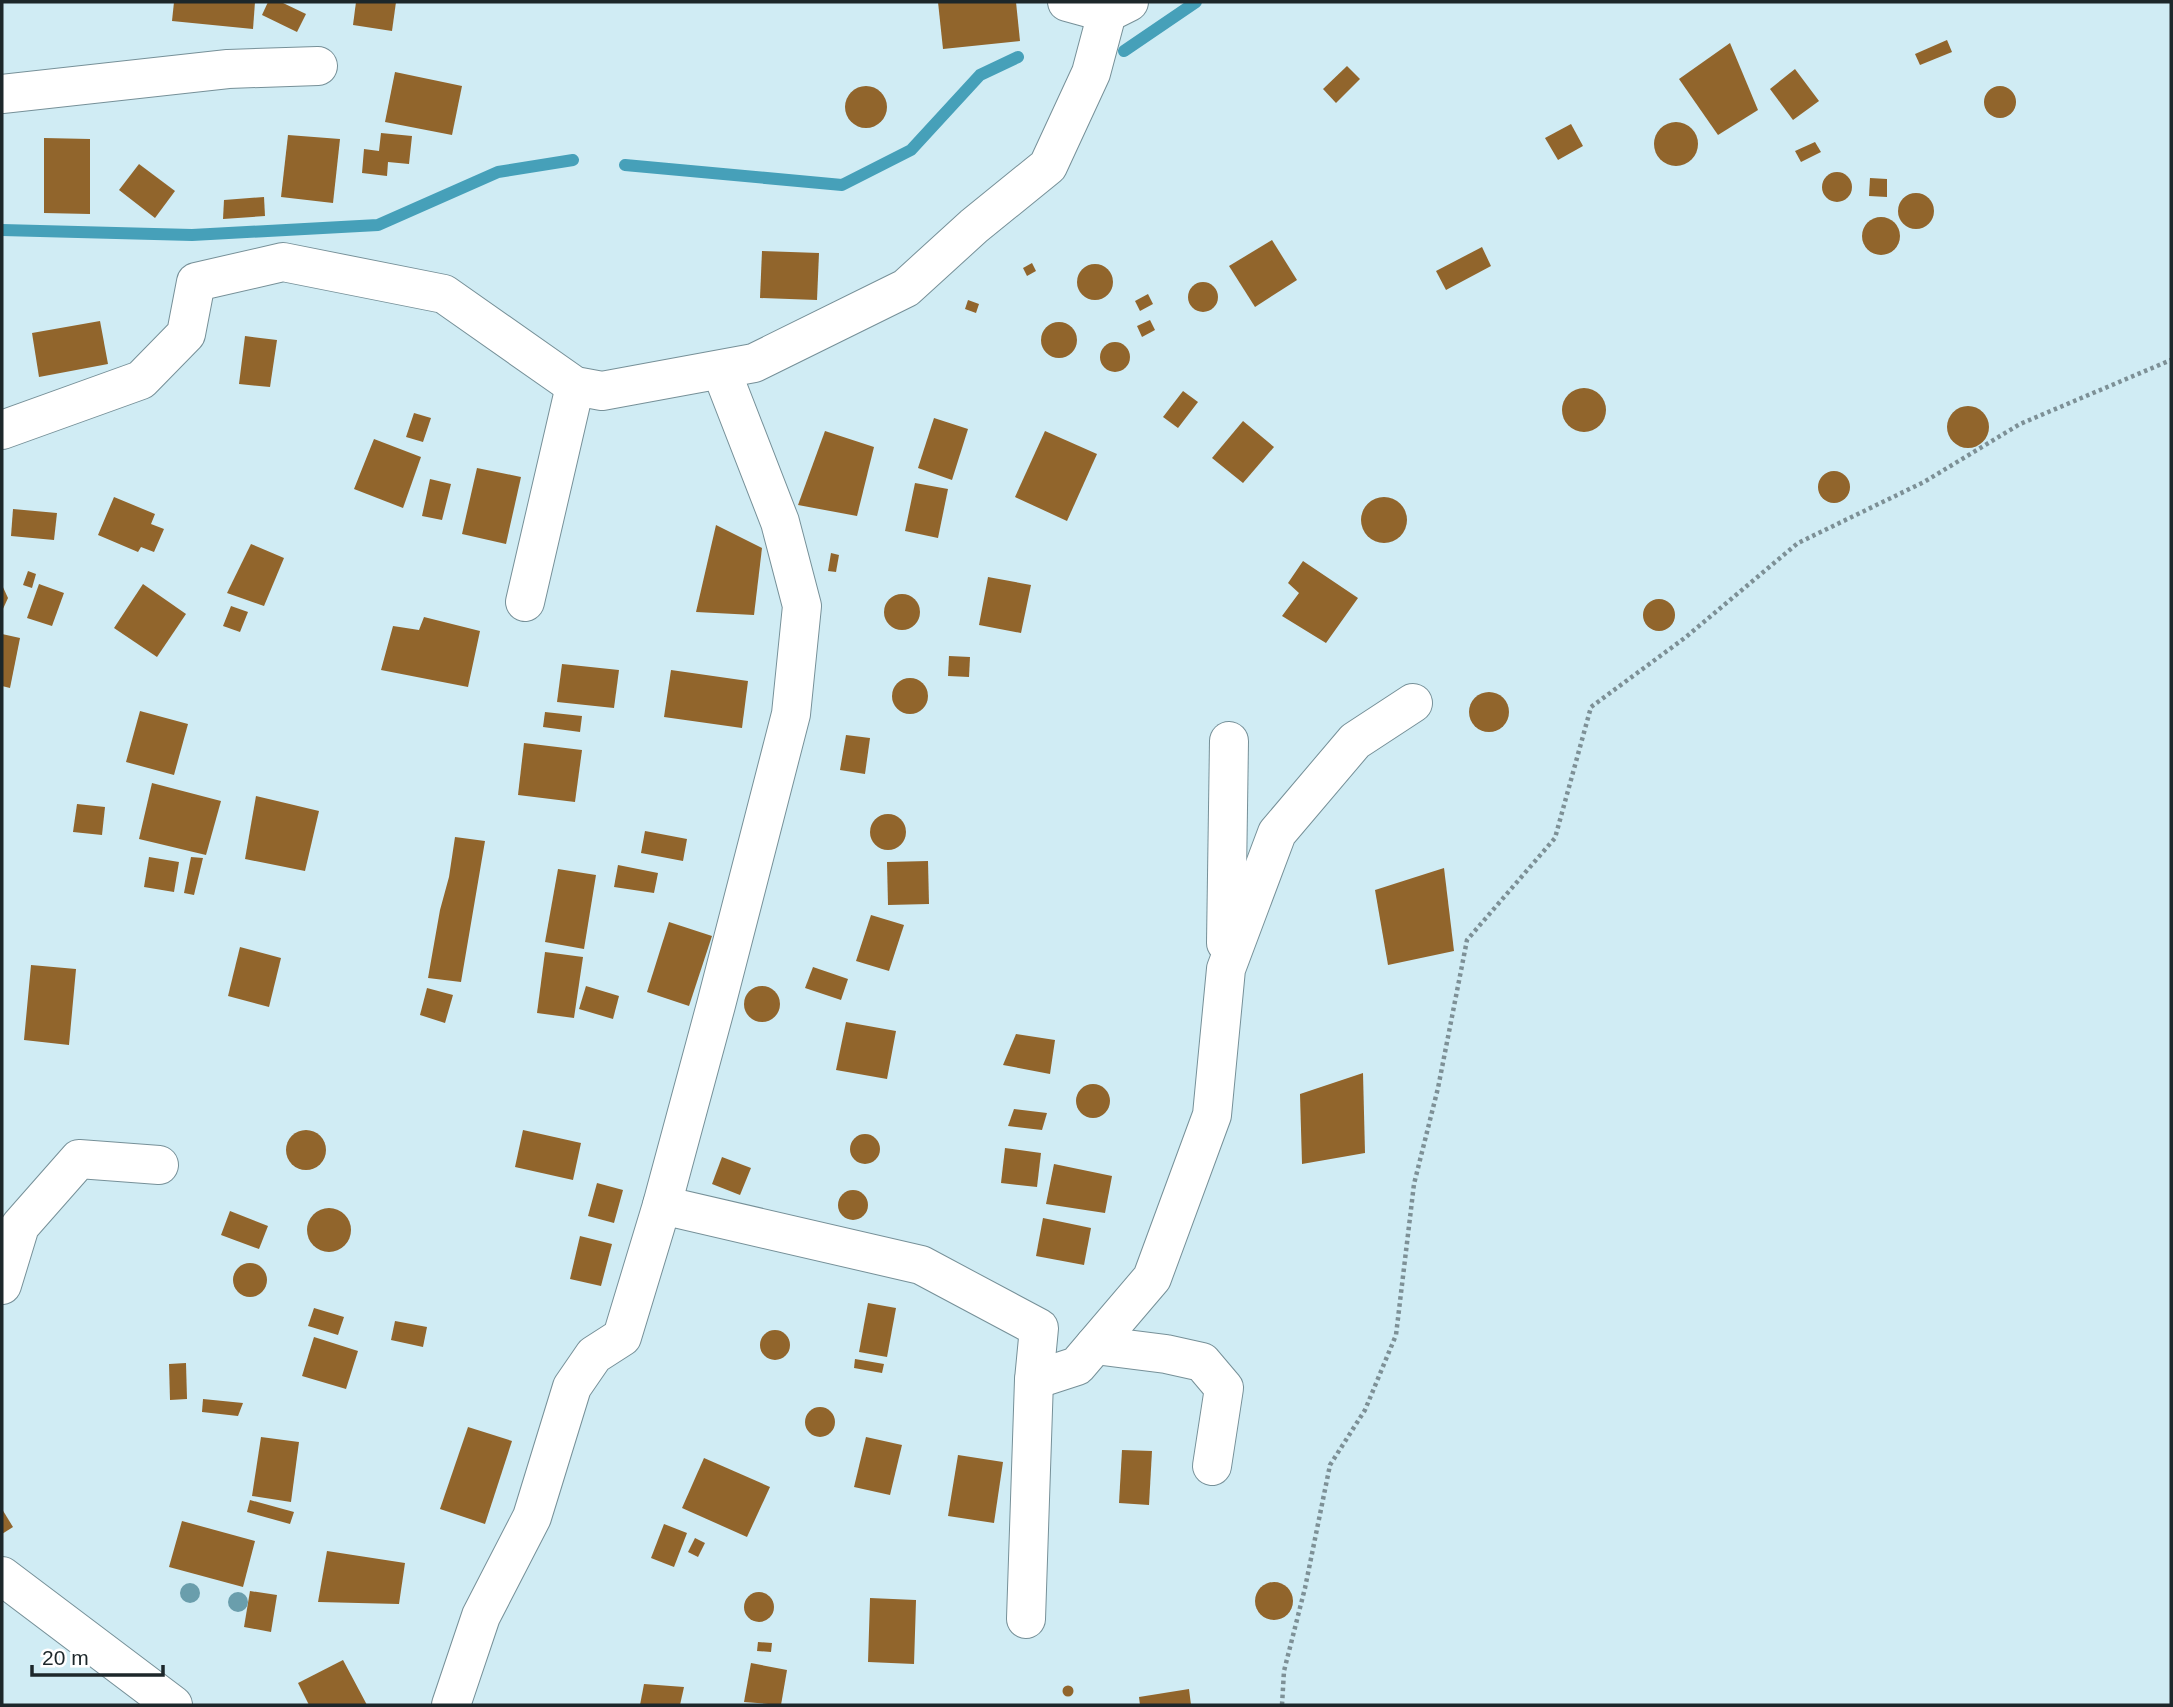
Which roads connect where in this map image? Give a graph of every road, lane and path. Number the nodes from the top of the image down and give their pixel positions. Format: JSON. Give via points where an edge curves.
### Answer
{"nodes":[{"id":1,"x":1067,"y":2,"type":"edge"},
{"id":2,"x":1118,"y":8,"type":"edge"},
{"id":3,"x":318,"y":66,"type":"dead end"},
{"id":4,"x":2,"y":94,"type":"edge"},
{"id":5,"x":2171,"y":360,"type":"edge"},
{"id":6,"x":721,"y":370,"type":"junction"},
{"id":7,"x":575,"y":386,"type":"junction"},
{"id":8,"x":2,"y":430,"type":"edge"},
{"id":9,"x":525,"y":601,"type":"dead end"},
{"id":10,"x":1413,"y":703,"type":"dead end"},
{"id":11,"x":1229,"y":741,"type":"dead end"},
{"id":12,"x":1226,"y":969,"type":"junction"},
{"id":13,"x":159,"y":1165,"type":"dead end"},
{"id":14,"x":662,"y":1205,"type":"junction"},
{"id":15,"x":2,"y":1285,"type":"edge"},
{"id":16,"x":1095,"y":1345,"type":"junction"},
{"id":17,"x":1034,"y":1380,"type":"junction"},
{"id":18,"x":1212,"y":1466,"type":"dead end"},
{"id":19,"x":2,"y":1576,"type":"edge"},
{"id":20,"x":1026,"y":1619,"type":"dead end"},
{"id":21,"x":173,"y":1705,"type":"edge"},
{"id":22,"x":451,"y":1705,"type":"edge"},
{"id":23,"x":1282,"y":1705,"type":"edge"}],
"edges":[{"from":1,"to":2,"type":"street"},
{"from":2,"to":6,"type":"street","via":[[1048,166],[906,288],[754,363]]},
{"from":3,"to":4,"type":"street","via":[[228,69]]},
{"from":5,"to":23,"type":"path","via":[[2020,424],[1924,482],[1798,543],[1686,637],[1591,707],[1555,838],[1467,940],[1414,1184],[1396,1335],[1365,1410],[1330,1465],[1284,1671]]},
{"from":6,"to":7,"type":"street","via":[[602,391]]},
{"from":6,"to":14,"type":"street","via":[[780,522],[802,606],[791,714]]},
{"from":7,"to":8,"type":"street","via":[[444,294],[283,262],[195,282],[186,334],[141,380]]},
{"from":7,"to":9,"type":"street"},
{"from":10,"to":12,"type":"street","via":[[1355,741],[1277,832]]},
{"from":11,"to":12,"type":"street"},
{"from":12,"to":16,"type":"street","via":[[1212,1115],[1152,1278]]},
{"from":13,"to":15,"type":"street","via":[[79,1159],[20,1226]]},
{"from":14,"to":17,"type":"street","via":[[921,1265],[1039,1328]]},
{"from":14,"to":22,"type":"street","via":[[622,1337],[594,1355],[572,1387],[532,1517],[481,1616]]},
{"from":16,"to":17,"type":"street","via":[[1077,1366]]},
{"from":16,"to":18,"type":"street","via":[[1202,1362],[1224,1388]]},
{"from":17,"to":20,"type":"street"},
{"from":19,"to":21,"type":"street"}]}
